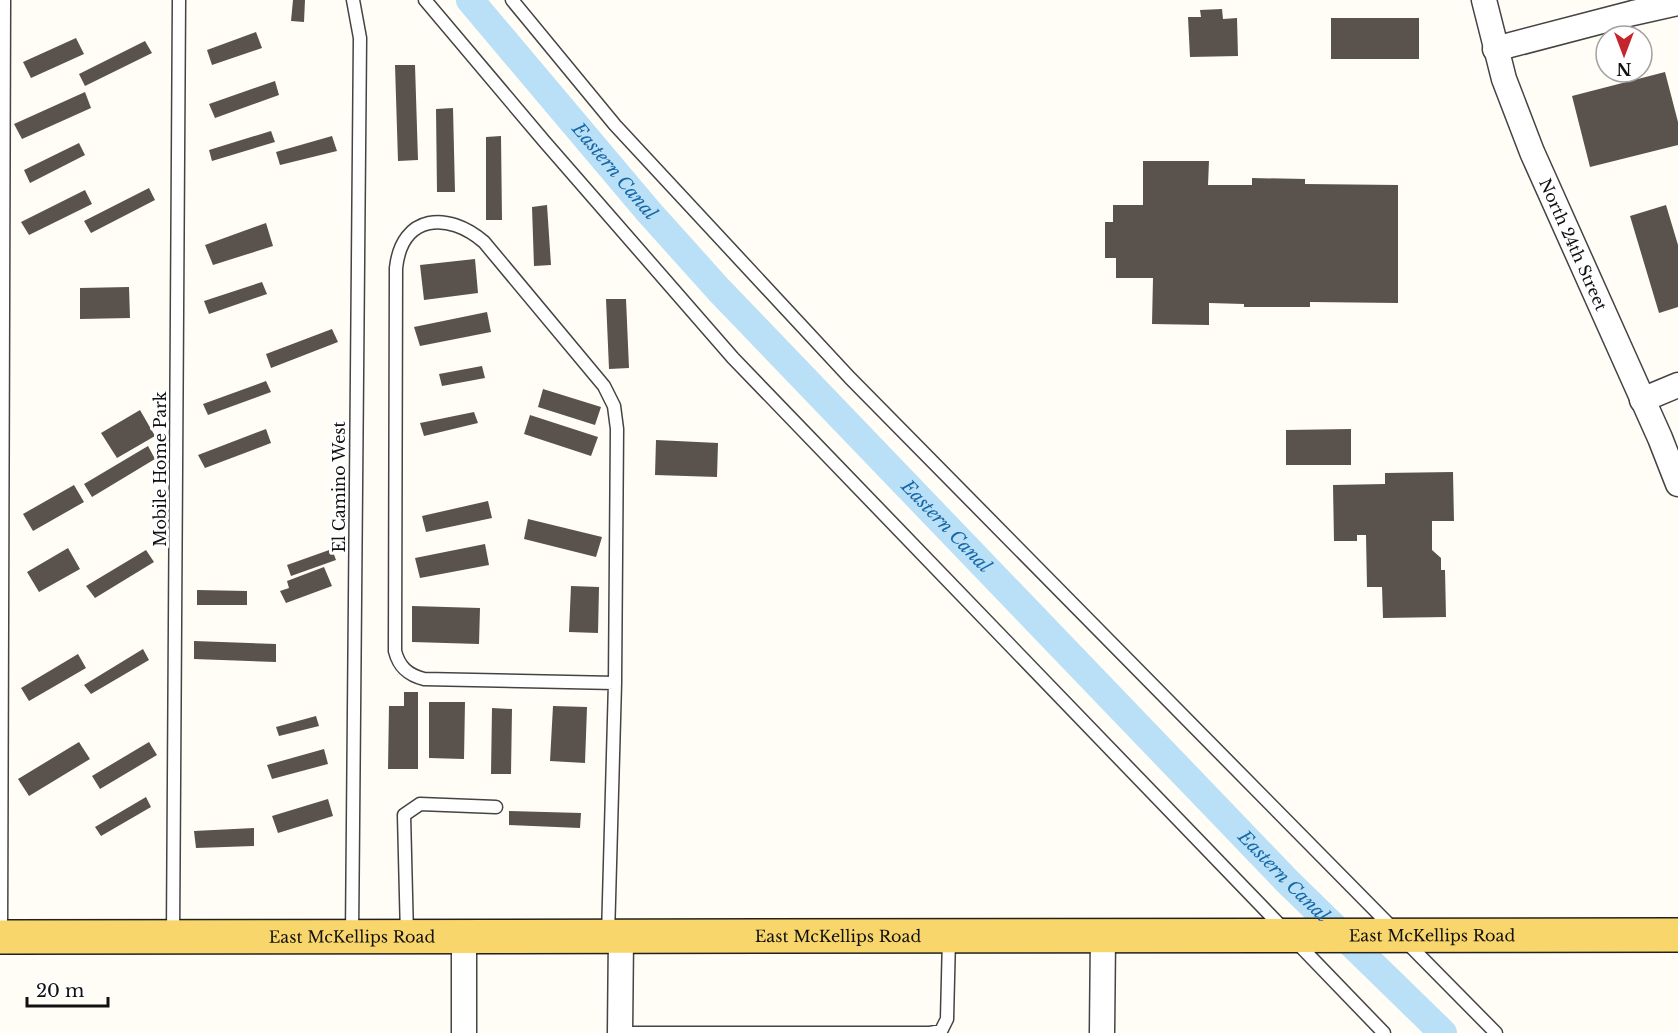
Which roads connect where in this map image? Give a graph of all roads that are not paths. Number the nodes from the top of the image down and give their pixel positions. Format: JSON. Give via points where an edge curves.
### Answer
{"nodes":[{"id":1,"x":4,"y":0,"type":"edge"},
{"id":2,"x":179,"y":0,"type":"edge"},
{"id":3,"x":353,"y":0,"type":"edge"},
{"id":4,"x":425,"y":0,"type":"edge"},
{"id":5,"x":512,"y":0,"type":"edge"},
{"id":6,"x":1484,"y":0,"type":"edge"},
{"id":7,"x":1678,"y":3,"type":"edge"},
{"id":8,"x":1495,"y":49,"type":"junction"},
{"id":9,"x":1678,"y":385,"type":"edge"},
{"id":10,"x":1642,"y":400,"type":"junction"},
{"id":11,"x":1678,"y":484,"type":"edge"},
{"id":12,"x":615,"y":683,"type":"junction"},
{"id":13,"x":496,"y":807,"type":"dead end"},
{"id":14,"x":1678,"y":935,"type":"edge"},
{"id":15,"x":1388,"y":936,"type":"junction"},
{"id":16,"x":949,"y":937,"type":"junction"},
{"id":17,"x":1103,"y":937,"type":"junction"},
{"id":18,"x":1291,"y":937,"type":"junction"},
{"id":19,"x":0,"y":938,"type":"edge"},
{"id":20,"x":173,"y":938,"type":"junction"},
{"id":21,"x":352,"y":938,"type":"junction"},
{"id":22,"x":407,"y":938,"type":"junction"},
{"id":23,"x":464,"y":938,"type":"junction"},
{"id":24,"x":614,"y":938,"type":"junction"},
{"id":25,"x":947,"y":1019,"type":"junction"},
{"id":26,"x":464,"y":1033,"type":"edge"},
{"id":27,"x":622,"y":1033,"type":"edge"},
{"id":28,"x":813,"y":1033,"type":"edge"},
{"id":29,"x":952,"y":1033,"type":"edge"},
{"id":30,"x":1102,"y":1033,"type":"edge"},
{"id":31,"x":1384,"y":1033,"type":"edge"},
{"id":32,"x":1496,"y":1033,"type":"edge"}],
"edges":[{"from":1,"to":19,"type":"lane"},
{"from":2,"to":20,"type":"lane","name":"Mobile Home Park"},
{"from":3,"to":21,"type":"lane","name":"El Camino West","via":[[360,38]]},
{"from":4,"to":18,"type":"lane","via":[[734,358]]},
{"from":5,"to":15,"type":"lane","via":[[615,125],[850,378]]},
{"from":6,"to":8,"type":"street","name":"North 24th Street"},
{"from":7,"to":8,"type":"street"},
{"from":8,"to":10,"type":"street","name":"North 24th Street","via":[[1532,152]]},
{"from":9,"to":10,"type":"street"},
{"from":10,"to":11,"type":"street","name":"North 24th Street"},
{"from":12,"to":12,"type":"lane","via":[[617,429],[609,394],[484,242],[459,225],[418,226],[401,243],[396,268],[397,660],[408,673],[424,679]]},
{"from":12,"to":24,"type":"lane"},
{"from":13,"to":22,"type":"lane","via":[[420,804],[404,815]]},
{"from":14,"to":15,"type":"main road","name":"East McKellips Road"},
{"from":15,"to":18,"type":"main road","name":"East McKellips Road"},
{"from":15,"to":32,"type":"lane"},
{"from":16,"to":17,"type":"main road","name":"East McKellips Road"},
{"from":16,"to":24,"type":"main road","name":"East McKellips Road"},
{"from":16,"to":25,"type":"lane"},
{"from":17,"to":18,"type":"main road","name":"East McKellips Road"},
{"from":17,"to":30,"type":"street"},
{"from":18,"to":31,"type":"lane"},
{"from":19,"to":20,"type":"main road","name":"East McKellips Road"},
{"from":20,"to":21,"type":"main road","name":"East McKellips Road"},
{"from":21,"to":22,"type":"main road","name":"East McKellips Road"},
{"from":22,"to":23,"type":"main road","name":"East McKellips Road"},
{"from":23,"to":24,"type":"main road","name":"East McKellips Road"},
{"from":23,"to":26,"type":"street"},
{"from":24,"to":27,"type":"street"},
{"from":25,"to":28,"type":"lane","via":[[941,1031],[930,1033]]},
{"from":25,"to":29,"type":"lane"},
{"from":27,"to":28,"type":"lane"}]}
